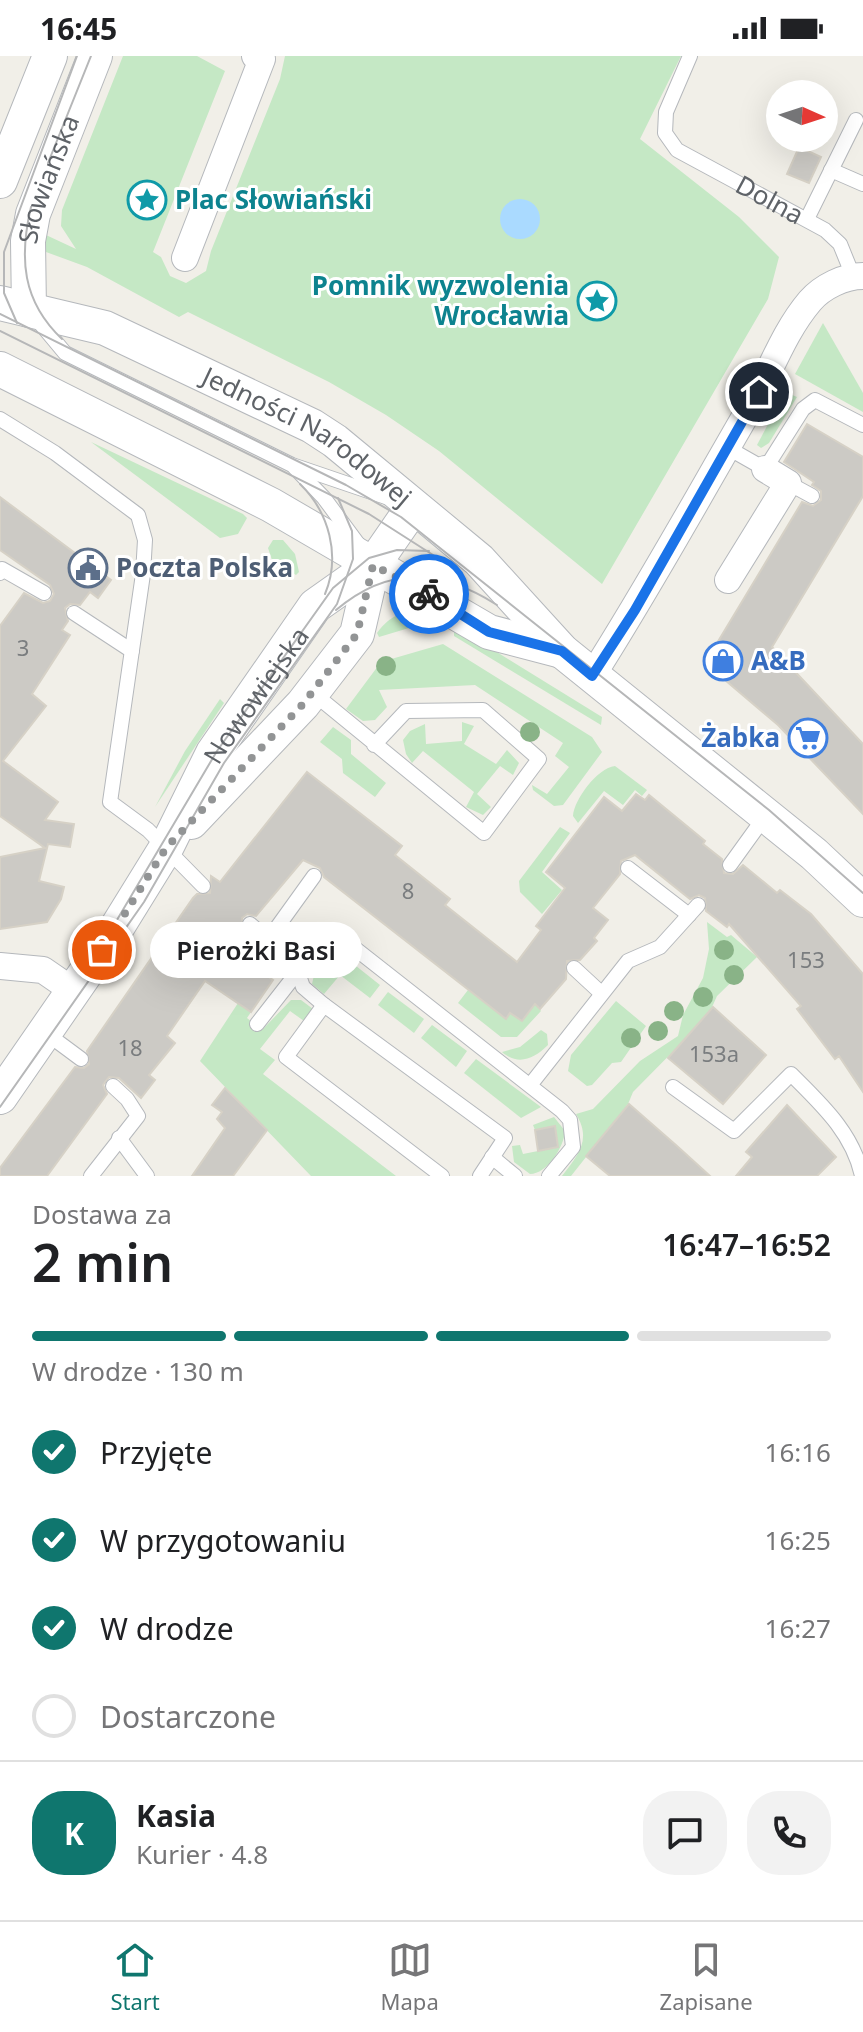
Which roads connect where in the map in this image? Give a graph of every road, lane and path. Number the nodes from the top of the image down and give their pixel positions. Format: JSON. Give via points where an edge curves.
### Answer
{"nodes":[{"id":1,"x":50,"y":56,"type":"edge"},
{"id":2,"x":95,"y":56,"type":"edge"},
{"id":3,"x":255,"y":56,"type":"edge"},
{"id":4,"x":690,"y":56,"type":"edge"},
{"id":5,"x":856,"y":120,"type":"dead end"},
{"id":6,"x":831,"y":170,"type":"junction"},
{"id":7,"x":0,"y":181,"type":"edge"},
{"id":8,"x":863,"y":184,"type":"edge"},
{"id":9,"x":807,"y":219,"type":"junction"},
{"id":10,"x":185,"y":258,"type":"dead end"},
{"id":11,"x":858,"y":276,"type":"edge"},
{"id":12,"x":14,"y":306,"type":"edge"},
{"id":13,"x":0,"y":369,"type":"edge"},
{"id":14,"x":0,"y":419,"type":"edge"},
{"id":15,"x":863,"y":425,"type":"edge"},
{"id":16,"x":728,"y":448,"type":"junction"},
{"id":17,"x":292,"y":465,"type":"junction"},
{"id":18,"x":765,"y":469,"type":"junction"},
{"id":19,"x":788,"y":483,"type":"junction"},
{"id":20,"x":812,"y":496,"type":"dead end"},
{"id":21,"x":413,"y":507,"type":"junction"},
{"id":22,"x":373,"y":565,"type":"junction"},
{"id":23,"x":1,"y":569,"type":"edge"},
{"id":24,"x":728,"y":580,"type":"dead end"},
{"id":25,"x":44,"y":593,"type":"dead end"},
{"id":26,"x":74,"y":613,"type":"dead end"},
{"id":27,"x":132,"y":651,"type":"junction"},
{"id":28,"x":562,"y":651,"type":"junction"},
{"id":29,"x":592,"y":676,"type":"junction"},
{"id":30,"x":312,"y":692,"type":"junction"},
{"id":31,"x":374,"y":745,"type":"junction"},
{"id":32,"x":766,"y":815,"type":"junction"},
{"id":33,"x":166,"y":848,"type":"junction"},
{"id":34,"x":730,"y":865,"type":"dead end"},
{"id":35,"x":628,"y":868,"type":"dead end"},
{"id":36,"x":314,"y":876,"type":"dead end"},
{"id":37,"x":203,"y":886,"type":"dead end"},
{"id":38,"x":863,"y":900,"type":"edge"},
{"id":39,"x":250,"y":924,"type":"dead end"},
{"id":40,"x":268,"y":940,"type":"junction"},
{"id":41,"x":0,"y":966,"type":"edge"},
{"id":42,"x":295,"y":968,"type":"junction"},
{"id":43,"x":574,"y":968,"type":"dead end"},
{"id":44,"x":75,"y":992,"type":"junction"},
{"id":45,"x":601,"y":993,"type":"junction"},
{"id":46,"x":324,"y":1005,"type":"junction"},
{"id":47,"x":257,"y":1024,"type":"dead end"},
{"id":48,"x":46,"y":1033,"type":"junction"},
{"id":49,"x":81,"y":1059,"type":"dead end"},
{"id":50,"x":531,"y":1084,"type":"junction"},
{"id":51,"x":113,"y":1086,"type":"dead end"},
{"id":52,"x":673,"y":1087,"type":"dead end"},
{"id":53,"x":0,"y":1097,"type":"edge"},
{"id":54,"x":119,"y":1138,"type":"junction"},
{"id":55,"x":492,"y":1157,"type":"junction"},
{"id":56,"x":91,"y":1176,"type":"edge"},
{"id":57,"x":147,"y":1176,"type":"edge"},
{"id":58,"x":442,"y":1176,"type":"edge"},
{"id":59,"x":480,"y":1176,"type":"edge"},
{"id":60,"x":515,"y":1176,"type":"edge"},
{"id":61,"x":549,"y":1176,"type":"edge"},
{"id":62,"x":862,"y":1176,"type":"edge"}],
"edges":[{"from":1,"to":7,"type":"street","name":"Słowiańska"},
{"from":2,"to":12,"type":"street","name":"Słowiańska","via":[[33,214]]},
{"from":3,"to":10,"type":"street","via":[[262,59]]},
{"from":4,"to":9,"type":"lane","name":"Dolna","via":[[666,112],[665,133],[690,160]]},
{"from":5,"to":6,"type":"lane"},
{"from":6,"to":8,"type":"lane"},
{"from":6,"to":9,"type":"lane"},
{"from":9,"to":11,"type":"lane","name":"Dolna","via":[[840,244]]},
{"from":11,"to":16,"type":"street","via":[[831,284],[794,321]]},
{"from":12,"to":17,"type":"lane","via":[[65,353]]},
{"from":12,"to":21,"type":"street","name":"Jedności Narodowej","via":[[105,328],[312,426]]},
{"from":13,"to":22,"type":"street","name":"Jedności Narodowej","via":[[271,505]]},
{"from":14,"to":27,"type":"lane","via":[[138,515],[145,540]]},
{"from":15,"to":18,"type":"lane","via":[[815,400],[803,409]]},
{"from":16,"to":18,"type":"lane"},
{"from":16,"to":29,"type":"street"},
{"from":17,"to":21,"type":"lane"},
{"from":17,"to":22,"type":"lane","via":[[324,498]]},
{"from":18,"to":19,"type":"street"},
{"from":19,"to":20,"type":"lane"},
{"from":19,"to":24,"type":"street"},
{"from":21,"to":22,"type":"street","name":"Nowowiejska"},
{"from":21,"to":28,"type":"street","name":"Jedności Narodowej","via":[[479,560]]},
{"from":22,"to":28,"type":"street","name":"Jedności Narodowej","via":[[489,632]]},
{"from":22,"to":30,"type":"street","name":"Nowowiejska","via":[[357,634]]},
{"from":22,"to":33,"type":"street","name":"Nowowiejska","via":[[315,606],[213,753]]},
{"from":23,"to":25,"type":"lane"},
{"from":26,"to":27,"type":"lane"},
{"from":27,"to":33,"type":"lane","via":[[110,802]]},
{"from":28,"to":29,"type":"street","name":"Jedności Narodowej"},
{"from":29,"to":32,"type":"street","name":"Jedności Narodowej"},
{"from":30,"to":31,"type":"lane"},
{"from":30,"to":33,"type":"street","name":"Nowowiejska"},
{"from":31,"to":31,"type":"lane","via":[[484,833],[539,759],[483,710],[406,711]]},
{"from":32,"to":34,"type":"lane"},
{"from":32,"to":38,"type":"street","name":"Jedności Narodowej"},
{"from":33,"to":37,"type":"lane"},
{"from":33,"to":44,"type":"street","name":"Nowowiejska"},
{"from":35,"to":45,"type":"lane","via":[[694,910],[660,947],[628,961]]},
{"from":36,"to":40,"type":"lane"},
{"from":39,"to":40,"type":"lane"},
{"from":40,"to":42,"type":"lane"},
{"from":41,"to":44,"type":"street","via":[[43,970]]},
{"from":42,"to":46,"type":"lane","via":[[303,987]]},
{"from":42,"to":47,"type":"lane"},
{"from":42,"to":50,"type":"lane","via":[[328,948],[357,950]]},
{"from":43,"to":45,"type":"lane"},
{"from":44,"to":48,"type":"street","name":"Nowowiejska"},
{"from":45,"to":50,"type":"lane"},
{"from":46,"to":55,"type":"lane","via":[[505,1138]]},
{"from":46,"to":58,"type":"lane","via":[[286,1057]]},
{"from":48,"to":49,"type":"lane"},
{"from":48,"to":53,"type":"street","name":"Nowowiejska"},
{"from":50,"to":61,"type":"lane","via":[[562,1111],[574,1136],[573,1147]]},
{"from":51,"to":54,"type":"lane","via":[[138,1116]]},
{"from":52,"to":62,"type":"lane","via":[[734,1131],[791,1074],[832,1115],[857,1152]]},
{"from":54,"to":56,"type":"lane"},
{"from":54,"to":57,"type":"lane"},
{"from":55,"to":59,"type":"lane"},
{"from":55,"to":60,"type":"lane"}]}
